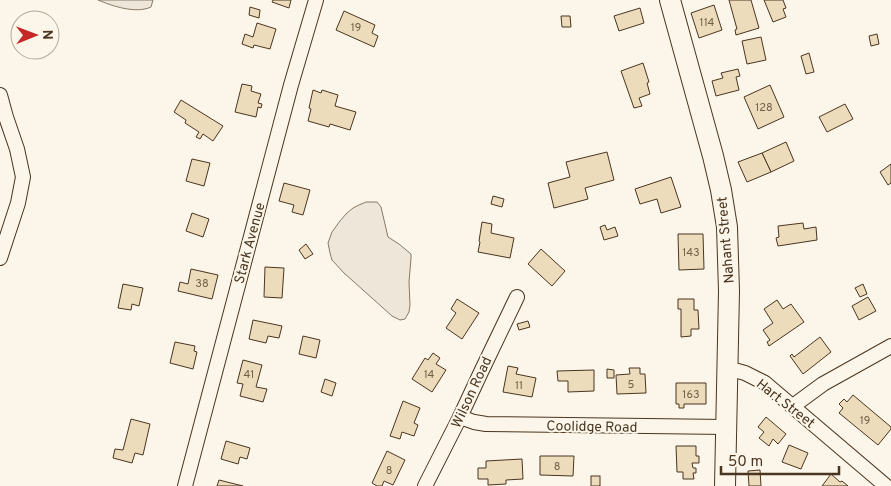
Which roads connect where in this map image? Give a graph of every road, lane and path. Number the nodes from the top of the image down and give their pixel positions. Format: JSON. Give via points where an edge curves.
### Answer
{"nodes":[{"id":1,"x":316,"y":0,"type":"edge"},
{"id":2,"x":673,"y":0,"type":"edge"},
{"id":3,"x":0,"y":95,"type":"edge"},
{"id":4,"x":0,"y":258,"type":"edge"},
{"id":5,"x":517,"y":298,"type":"dead end"},
{"id":6,"x":891,"y":346,"type":"edge"},
{"id":7,"x":727,"y":368,"type":"junction"},
{"id":8,"x":793,"y":406,"type":"junction"},
{"id":9,"x":460,"y":418,"type":"junction"},
{"id":10,"x":726,"y":427,"type":"junction"},
{"id":11,"x":185,"y":486,"type":"edge"},
{"id":12,"x":425,"y":486,"type":"edge"},
{"id":13,"x":725,"y":486,"type":"edge"},
{"id":14,"x":886,"y":486,"type":"edge"}],
"edges":[{"from":1,"to":11,"type":"street","name":"Stark Avenue"},
{"from":2,"to":7,"type":"main road","name":"Nahant Street","via":[[724,209],[729,270]]},
{"from":3,"to":4,"type":"street","via":[[23,177]]},
{"from":5,"to":9,"type":"street","name":"Wilson Road"},
{"from":6,"to":8,"type":"street","via":[[823,384]]},
{"from":7,"to":8,"type":"street","name":"Hart Street","via":[[760,380]]},
{"from":7,"to":10,"type":"main road","name":"Nahant Street"},
{"from":8,"to":14,"type":"street","name":"Hart Street"},
{"from":9,"to":10,"type":"street","name":"Coolidge Road","via":[[486,424]]},
{"from":9,"to":12,"type":"street","name":"Wilson Road"},
{"from":10,"to":13,"type":"main road","name":"Nahant Street"}]}
